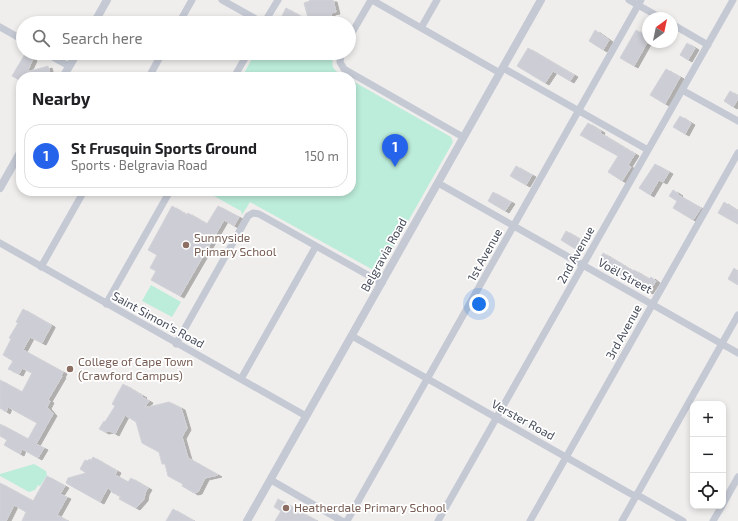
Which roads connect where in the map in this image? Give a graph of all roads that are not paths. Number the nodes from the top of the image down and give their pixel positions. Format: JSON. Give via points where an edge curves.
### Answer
{"nodes":[{"id":1,"x":106,"y":0,"type":"edge"},
{"id":2,"x":192,"y":0,"type":"edge"},
{"id":3,"x":222,"y":0,"type":"edge"},
{"id":4,"x":278,"y":0,"type":"edge"},
{"id":5,"x":371,"y":0,"type":"edge"},
{"id":6,"x":437,"y":0,"type":"edge"},
{"id":7,"x":541,"y":0,"type":"edge"},
{"id":8,"x":629,"y":0,"type":"edge"},
{"id":9,"x":733,"y":0,"type":"edge"},
{"id":10,"x":640,"y":3,"type":"edge"},
{"id":11,"x":653,"y":12,"type":"edge"},
{"id":12,"x":98,"y":16,"type":"edge"},
{"id":13,"x":183,"y":16,"type":"edge"},
{"id":14,"x":251,"y":16,"type":"edge"},
{"id":15,"x":268,"y":16,"type":"edge"},
{"id":16,"x":356,"y":26,"type":"edge"},
{"id":17,"x":0,"y":27,"type":"edge"},
{"id":18,"x":421,"y":28,"type":"junction"},
{"id":19,"x":678,"y":28,"type":"edge"},
{"id":20,"x":16,"y":36,"type":"edge"},
{"id":21,"x":708,"y":45,"type":"junction"},
{"id":22,"x":58,"y":60,"type":"edge"},
{"id":23,"x":72,"y":60,"type":"edge"},
{"id":24,"x":158,"y":60,"type":"edge"},
{"id":25,"x":244,"y":60,"type":"edge"},
{"id":26,"x":340,"y":60,"type":"edge"},
{"id":27,"x":69,"y":66,"type":"junction"},
{"id":28,"x":501,"y":70,"type":"junction"},
{"id":29,"x":66,"y":72,"type":"edge"},
{"id":30,"x":152,"y":72,"type":"edge"},
{"id":31,"x":237,"y":72,"type":"edge"},
{"id":32,"x":348,"y":72,"type":"edge"},
{"id":33,"x":356,"y":76,"type":"edge"},
{"id":34,"x":682,"y":90,"type":"junction"},
{"id":35,"x":579,"y":112,"type":"junction"},
{"id":36,"x":738,"y":121,"type":"edge"},
{"id":37,"x":463,"y":137,"type":"junction"},
{"id":38,"x":648,"y":150,"type":"junction"},
{"id":39,"x":738,"y":153,"type":"edge"},
{"id":40,"x":16,"y":160,"type":"edge"},
{"id":41,"x":438,"y":183,"type":"junction"},
{"id":42,"x":0,"y":188,"type":"edge"},
{"id":43,"x":81,"y":196,"type":"edge"},
{"id":44,"x":167,"y":196,"type":"edge"},
{"id":45,"x":514,"y":226,"type":"junction"},
{"id":46,"x":0,"y":243,"type":"edge"},
{"id":47,"x":316,"y":246,"type":"junction"},
{"id":48,"x":583,"y":265,"type":"junction"},
{"id":49,"x":41,"y":267,"type":"junction"},
{"id":50,"x":382,"y":283,"type":"junction"},
{"id":51,"x":106,"y":304,"type":"junction"},
{"id":52,"x":652,"y":304,"type":"junction"},
{"id":53,"x":738,"y":315,"type":"edge"},
{"id":54,"x":352,"y":336,"type":"junction"},
{"id":55,"x":176,"y":344,"type":"junction"},
{"id":56,"x":722,"y":344,"type":"junction"},
{"id":57,"x":738,"y":353,"type":"edge"},
{"id":58,"x":428,"y":379,"type":"junction"},
{"id":59,"x":241,"y":380,"type":"junction"},
{"id":60,"x":306,"y":416,"type":"junction"},
{"id":61,"x":497,"y":418,"type":"junction"},
{"id":62,"x":566,"y":457,"type":"junction"},
{"id":63,"x":738,"y":477,"type":"edge"},
{"id":64,"x":271,"y":480,"type":"junction"},
{"id":65,"x":636,"y":495,"type":"junction"},
{"id":66,"x":726,"y":498,"type":"edge"},
{"id":67,"x":720,"y":509,"type":"edge"},
{"id":68,"x":247,"y":521,"type":"edge"},
{"id":69,"x":342,"y":521,"type":"edge"},
{"id":70,"x":347,"y":521,"type":"edge"},
{"id":71,"x":438,"y":521,"type":"edge"},
{"id":72,"x":530,"y":521,"type":"edge"},
{"id":73,"x":622,"y":521,"type":"edge"},
{"id":74,"x":683,"y":521,"type":"edge"},
{"id":75,"x":713,"y":521,"type":"edge"}],
"edges":[{"from":1,"to":12,"type":"street"},
{"from":2,"to":13,"type":"street"},
{"from":3,"to":14,"type":"street"},
{"from":4,"to":15,"type":"street"},
{"from":5,"to":16,"type":"street"},
{"from":5,"to":18,"type":"street"},
{"from":6,"to":18,"type":"street"},
{"from":7,"to":28,"type":"street","name":"Belgravia Road"},
{"from":8,"to":10,"type":"street"},
{"from":9,"to":21,"type":"street","name":"2nd Avenue"},
{"from":10,"to":11,"type":"street"},
{"from":10,"to":35,"type":"street","name":"1st Avenue"},
{"from":17,"to":20,"type":"street"},
{"from":18,"to":28,"type":"street"},
{"from":19,"to":21,"type":"street"},
{"from":21,"to":34,"type":"street","name":"2nd Avenue"},
{"from":22,"to":27,"type":"street"},
{"from":23,"to":27,"type":"street"},
{"from":24,"to":30,"type":"street"},
{"from":25,"to":31,"type":"street"},
{"from":26,"to":32,"type":"street","via":[[344,69]]},
{"from":27,"to":29,"type":"street"},
{"from":28,"to":35,"type":"street"},
{"from":28,"to":37,"type":"street","name":"Belgravia Road"},
{"from":33,"to":37,"type":"street"},
{"from":34,"to":36,"type":"street"},
{"from":34,"to":38,"type":"street","name":"2nd Avenue"},
{"from":35,"to":38,"type":"street"},
{"from":35,"to":45,"type":"street","name":"1st Avenue"},
{"from":37,"to":41,"type":"street","name":"Belgravia Road"},
{"from":38,"to":48,"type":"street","name":"2nd Avenue"},
{"from":39,"to":52,"type":"street","name":"3rd Avenue"},
{"from":40,"to":42,"type":"street"},
{"from":41,"to":45,"type":"street","name":"Voël Street"},
{"from":41,"to":50,"type":"street","name":"Belgravia Road"},
{"from":43,"to":49,"type":"street"},
{"from":44,"to":51,"type":"street"},
{"from":45,"to":48,"type":"street","name":"Voël Street"},
{"from":45,"to":58,"type":"street","name":"1st Avenue"},
{"from":46,"to":49,"type":"street","name":"Saint Simon's Road"},
{"from":47,"to":50,"type":"street"},
{"from":47,"to":55,"type":"street","via":[[259,214],[253,213],[248,216]]},
{"from":47,"to":59,"type":"street"},
{"from":48,"to":52,"type":"street","name":"Voël Street"},
{"from":48,"to":61,"type":"street","name":"2nd Avenue"},
{"from":49,"to":51,"type":"street","name":"Saint Simon's Road"},
{"from":50,"to":54,"type":"street","name":"Belgravia Road"},
{"from":51,"to":55,"type":"street","name":"Saint Simon's Road"},
{"from":52,"to":56,"type":"street","name":"Voël Street"},
{"from":52,"to":62,"type":"street","name":"3rd Avenue"},
{"from":53,"to":56,"type":"street"},
{"from":54,"to":58,"type":"street","name":"Verster Road"},
{"from":54,"to":60,"type":"street","name":"Belgravia Road"},
{"from":55,"to":59,"type":"street","name":"Saint Simon's Road"},
{"from":56,"to":57,"type":"street","name":"Voël Street"},
{"from":56,"to":65,"type":"street"},
{"from":58,"to":61,"type":"street","name":"Verster Road"},
{"from":58,"to":70,"type":"street","name":"1st Avenue"},
{"from":59,"to":60,"type":"street","name":"Saint Simon's Road"},
{"from":60,"to":64,"type":"street","name":"Belgravia Road"},
{"from":61,"to":62,"type":"street","name":"Verster Road"},
{"from":61,"to":71,"type":"street","name":"2nd Avenue"},
{"from":62,"to":65,"type":"street","name":"Verster Road"},
{"from":62,"to":72,"type":"street","name":"3rd Avenue"},
{"from":63,"to":66,"type":"street"},
{"from":64,"to":68,"type":"street","name":"Belgravia Road"},
{"from":64,"to":69,"type":"street"},
{"from":65,"to":73,"type":"street"},
{"from":65,"to":74,"type":"street","name":"Verster Road"},
{"from":67,"to":75,"type":"street"}]}
